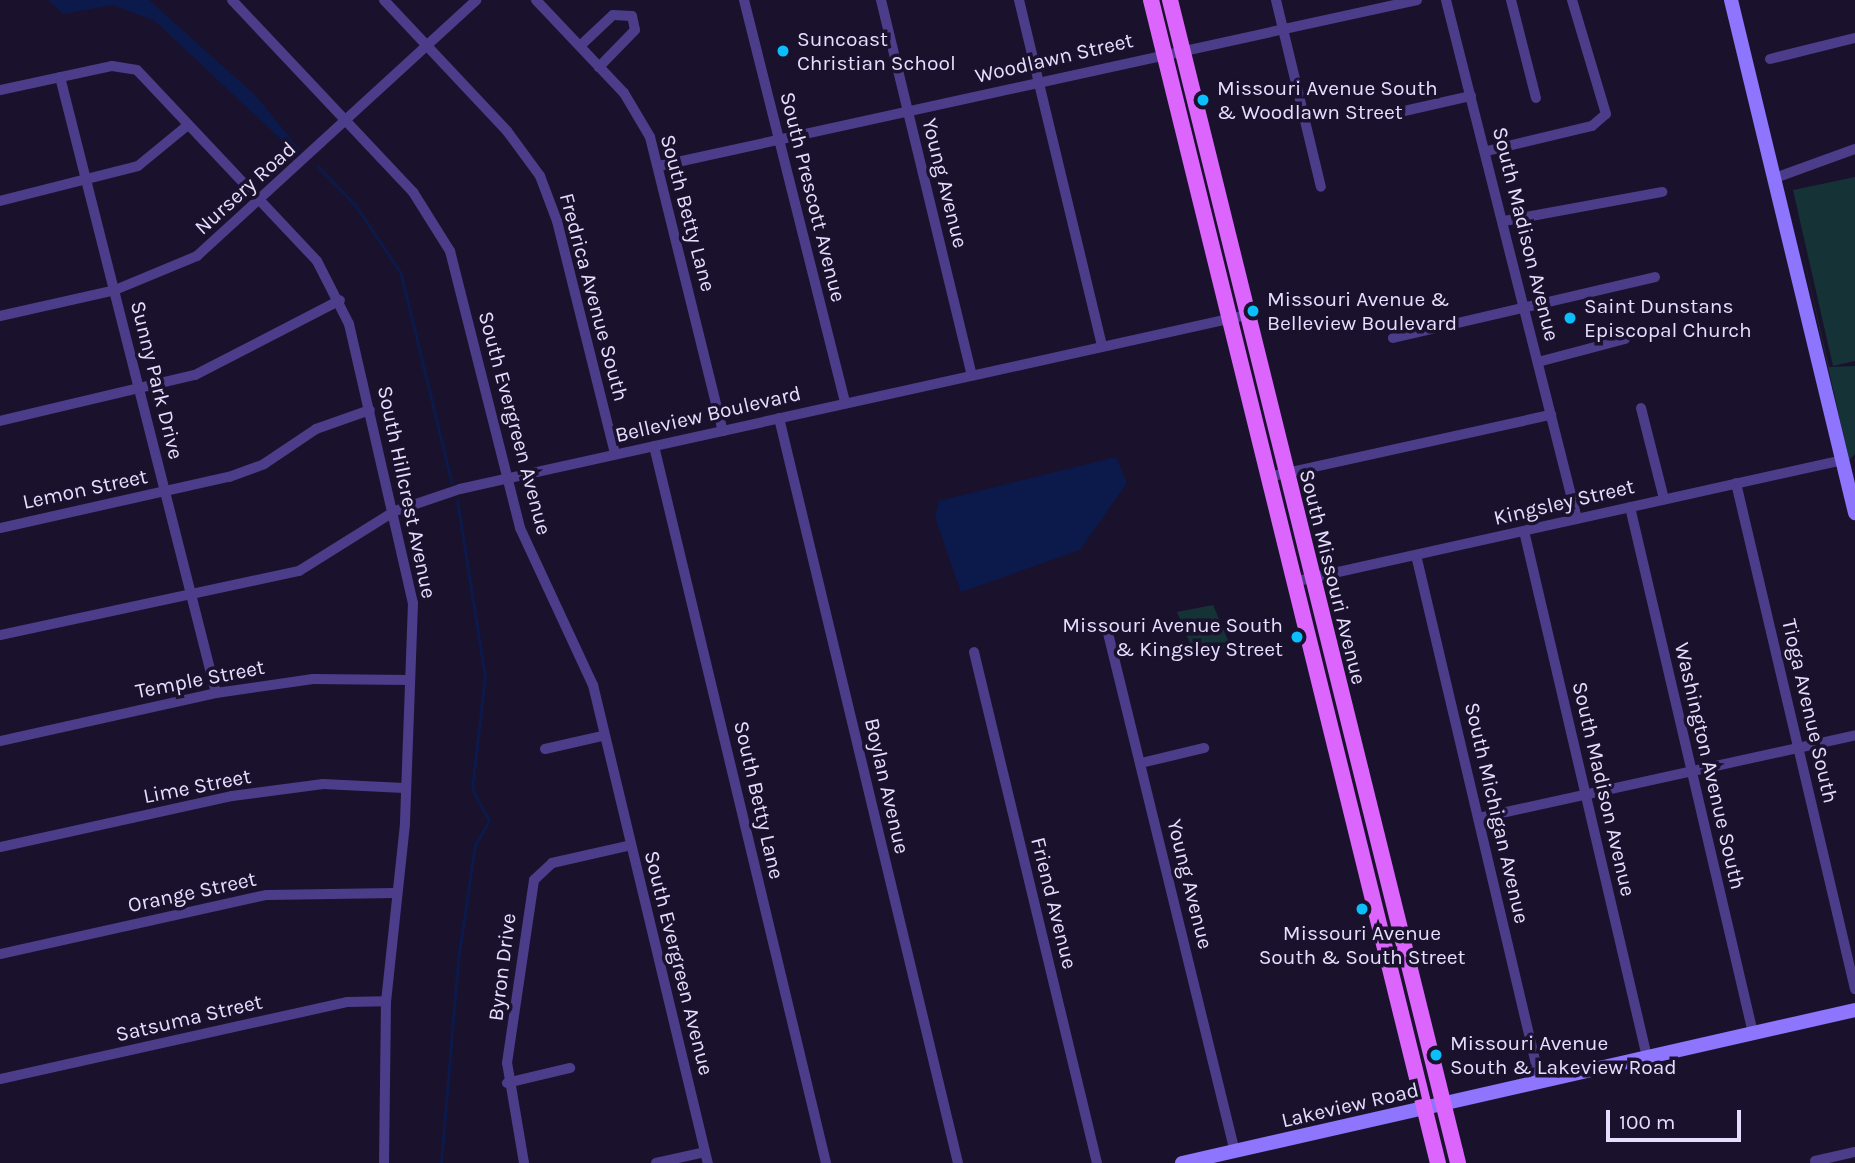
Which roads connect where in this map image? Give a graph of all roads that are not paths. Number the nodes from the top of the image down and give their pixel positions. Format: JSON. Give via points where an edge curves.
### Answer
{"nodes":[{"id":1,"x":232,"y":0,"type":"edge"},
{"id":2,"x":384,"y":0,"type":"edge"},
{"id":3,"x":477,"y":0,"type":"edge"},
{"id":4,"x":536,"y":0,"type":"edge"},
{"id":5,"x":744,"y":0,"type":"edge"},
{"id":6,"x":881,"y":0,"type":"edge"},
{"id":7,"x":1019,"y":0,"type":"edge"},
{"id":8,"x":1151,"y":0,"type":"edge"},
{"id":9,"x":1170,"y":0,"type":"edge"},
{"id":10,"x":1276,"y":0,"type":"edge"},
{"id":11,"x":1417,"y":0,"type":"edge"},
{"id":12,"x":1446,"y":0,"type":"edge"},
{"id":13,"x":1511,"y":0,"type":"edge"},
{"id":14,"x":1573,"y":0,"type":"edge"},
{"id":15,"x":1731,"y":0,"type":"edge"},
{"id":16,"x":1390,"y":3,"type":"edge"},
{"id":17,"x":1283,"y":31,"type":"junction"},
{"id":18,"x":1855,"y":38,"type":"edge"},
{"id":19,"x":426,"y":46,"type":"junction"},
{"id":20,"x":580,"y":46,"type":"junction"},
{"id":21,"x":1164,"y":53,"type":"junction"},
{"id":22,"x":1184,"y":54,"type":"junction"},
{"id":23,"x":1770,"y":59,"type":"dead end"},
{"id":24,"x":599,"y":66,"type":"junction"},
{"id":25,"x":60,"y":77,"type":"junction"},
{"id":26,"x":1039,"y":82,"type":"junction"},
{"id":27,"x":0,"y":90,"type":"edge"},
{"id":28,"x":1471,"y":96,"type":"junction"},
{"id":29,"x":1536,"y":98,"type":"dead end"},
{"id":30,"x":908,"y":110,"type":"junction"},
{"id":31,"x":1391,"y":114,"type":"dead end"},
{"id":32,"x":346,"y":121,"type":"junction"},
{"id":33,"x":188,"y":125,"type":"junction"},
{"id":34,"x":779,"y":139,"type":"junction"},
{"id":35,"x":1855,"y":149,"type":"edge"},
{"id":36,"x":1487,"y":151,"type":"junction"},
{"id":37,"x":659,"y":166,"type":"junction"},
{"id":38,"x":1775,"y":178,"type":"junction"},
{"id":39,"x":86,"y":182,"type":"junction"},
{"id":40,"x":1321,"y":187,"type":"dead end"},
{"id":41,"x":1662,"y":192,"type":"dead end"},
{"id":42,"x":0,"y":201,"type":"edge"},
{"id":43,"x":261,"y":202,"type":"junction"},
{"id":44,"x":1504,"y":221,"type":"junction"},
{"id":45,"x":1655,"y":277,"type":"dead end"},
{"id":46,"x":115,"y":290,"type":"junction"},
{"id":47,"x":340,"y":300,"type":"junction"},
{"id":48,"x":1526,"y":308,"type":"junction"},
{"id":49,"x":1247,"y":314,"type":"junction"},
{"id":50,"x":0,"y":316,"type":"edge"},
{"id":51,"x":1229,"y":319,"type":"junction"},
{"id":52,"x":1393,"y":338,"type":"dead end"},
{"id":53,"x":1625,"y":339,"type":"dead end"},
{"id":54,"x":1102,"y":346,"type":"junction"},
{"id":55,"x":1538,"y":362,"type":"junction"},
{"id":56,"x":972,"y":375,"type":"junction"},
{"id":57,"x":139,"y":390,"type":"junction"},
{"id":58,"x":845,"y":403,"type":"junction"},
{"id":59,"x":1641,"y":408,"type":"dead end"},
{"id":60,"x":370,"y":410,"type":"junction"},
{"id":61,"x":1551,"y":415,"type":"junction"},
{"id":62,"x":779,"y":418,"type":"junction"},
{"id":63,"x":0,"y":421,"type":"edge"},
{"id":64,"x":723,"y":431,"type":"junction"},
{"id":65,"x":654,"y":446,"type":"junction"},
{"id":66,"x":615,"y":454,"type":"junction"},
{"id":67,"x":1843,"y":460,"type":"junction"},
{"id":68,"x":1286,"y":473,"type":"junction"},
{"id":69,"x":1268,"y":477,"type":"junction"},
{"id":70,"x":508,"y":478,"type":"junction"},
{"id":71,"x":1737,"y":483,"type":"junction"},
{"id":72,"x":165,"y":491,"type":"junction"},
{"id":73,"x":1664,"y":499,"type":"junction"},
{"id":74,"x":1630,"y":507,"type":"junction"},
{"id":75,"x":395,"y":511,"type":"junction"},
{"id":76,"x":1855,"y":513,"type":"edge"},
{"id":77,"x":1577,"y":519,"type":"junction"},
{"id":78,"x":0,"y":528,"type":"edge"},
{"id":79,"x":1524,"y":531,"type":"junction"},
{"id":80,"x":1416,"y":555,"type":"junction"},
{"id":81,"x":1311,"y":578,"type":"junction"},
{"id":82,"x":1293,"y":582,"type":"junction"},
{"id":83,"x":194,"y":592,"type":"junction"},
{"id":84,"x":1106,"y":625,"type":"dead end"},
{"id":85,"x":0,"y":635,"type":"edge"},
{"id":86,"x":974,"y":652,"type":"dead end"},
{"id":87,"x":410,"y":680,"type":"junction"},
{"id":88,"x":216,"y":693,"type":"junction"},
{"id":89,"x":1855,"y":735,"type":"edge"},
{"id":90,"x":602,"y":736,"type":"junction"},
{"id":91,"x":0,"y":741,"type":"edge"},
{"id":92,"x":1799,"y":747,"type":"junction"},
{"id":93,"x":1204,"y":748,"type":"dead end"},
{"id":94,"x":545,"y":749,"type":"dead end"},
{"id":95,"x":1141,"y":763,"type":"junction"},
{"id":96,"x":1692,"y":771,"type":"junction"},
{"id":97,"x":404,"y":788,"type":"junction"},
{"id":98,"x":1585,"y":795,"type":"junction"},
{"id":99,"x":1479,"y":818,"type":"junction"},
{"id":100,"x":631,"y":845,"type":"junction"},
{"id":101,"x":0,"y":847,"type":"edge"},
{"id":102,"x":395,"y":893,"type":"junction"},
{"id":103,"x":0,"y":954,"type":"edge"},
{"id":104,"x":1855,"y":989,"type":"edge"},
{"id":105,"x":386,"y":1001,"type":"junction"},
{"id":106,"x":1855,"y":1010,"type":"edge"},
{"id":107,"x":1753,"y":1033,"type":"junction"},
{"id":108,"x":1647,"y":1057,"type":"junction"},
{"id":109,"x":570,"y":1068,"type":"dead end"},
{"id":110,"x":0,"y":1079,"type":"edge"},
{"id":111,"x":1540,"y":1081,"type":"junction"},
{"id":112,"x":507,"y":1083,"type":"junction"},
{"id":113,"x":1441,"y":1105,"type":"junction"},
{"id":114,"x":1423,"y":1110,"type":"junction"},
{"id":115,"x":705,"y":1152,"type":"junction"},
{"id":116,"x":1235,"y":1152,"type":"junction"},
{"id":117,"x":1855,"y":1152,"type":"edge"},
{"id":118,"x":1815,"y":1161,"type":"dead end"},
{"id":119,"x":384,"y":1163,"type":"edge"},
{"id":120,"x":524,"y":1163,"type":"edge"},
{"id":121,"x":656,"y":1163,"type":"edge"},
{"id":122,"x":708,"y":1163,"type":"edge"},
{"id":123,"x":826,"y":1163,"type":"edge"},
{"id":124,"x":958,"y":1163,"type":"edge"},
{"id":125,"x":1097,"y":1163,"type":"edge"},
{"id":126,"x":1182,"y":1163,"type":"edge"},
{"id":127,"x":1438,"y":1163,"type":"edge"},
{"id":128,"x":1458,"y":1163,"type":"edge"}],
"edges":[{"from":1,"to":32,"type":"street","name":"South Evergreen Avenue"},
{"from":2,"to":19,"type":"street","name":"Fredrica Avenue South"},
{"from":3,"to":19,"type":"street","name":"Nursery Road"},
{"from":4,"to":20,"type":"street","name":"South Betty Lane"},
{"from":5,"to":34,"type":"street","name":"South Prescott Avenue"},
{"from":6,"to":30,"type":"street","name":"Young Avenue"},
{"from":7,"to":26,"type":"street"},
{"from":8,"to":21,"type":"main road","name":"South Missouri Avenue"},
{"from":9,"to":22,"type":"main road","name":"South Missouri Avenue"},
{"from":10,"to":17,"type":"street"},
{"from":11,"to":16,"type":"street","name":"Woodlawn Street"},
{"from":12,"to":28,"type":"street","name":"South Madison Avenue"},
{"from":13,"to":29,"type":"street"},
{"from":14,"to":36,"type":"street","via":[[1593,85],[1607,106],[1601,121]]},
{"from":15,"to":38,"type":"street"},
{"from":16,"to":17,"type":"street","name":"Woodlawn Street"},
{"from":17,"to":22,"type":"street","name":"Woodlawn Street"},
{"from":17,"to":40,"type":"street"},
{"from":18,"to":23,"type":"street"},
{"from":19,"to":32,"type":"street","name":"Nursery Road"},
{"from":19,"to":66,"type":"street","name":"Fredrica Avenue South","via":[[540,176]]},
{"from":20,"to":24,"type":"street","name":"South Betty Lane"},
{"from":20,"to":24,"type":"street","via":[[613,15],[632,16],[631,36]]},
{"from":21,"to":22,"type":"street","name":"Woodlawn Street"},
{"from":21,"to":26,"type":"street","name":"Woodlawn Street"},
{"from":21,"to":51,"type":"main road","name":"South Missouri Avenue"},
{"from":22,"to":49,"type":"main road","name":"South Missouri Avenue"},
{"from":24,"to":37,"type":"street","name":"South Betty Lane","via":[[639,116]]},
{"from":25,"to":27,"type":"street"},
{"from":25,"to":33,"type":"street","name":"South Hillcrest Avenue","via":[[125,66]]},
{"from":25,"to":39,"type":"street","name":"Sunny Park Drive"},
{"from":26,"to":30,"type":"street","name":"Woodlawn Street"},
{"from":26,"to":54,"type":"street"},
{"from":28,"to":31,"type":"street"},
{"from":28,"to":36,"type":"street","name":"South Madison Avenue"},
{"from":30,"to":34,"type":"street","name":"Woodlawn Street"},
{"from":30,"to":56,"type":"street","name":"Young Avenue"},
{"from":32,"to":43,"type":"street","name":"Nursery Road"},
{"from":32,"to":70,"type":"street","name":"South Evergreen Avenue","via":[[428,210],[450,251]]},
{"from":33,"to":39,"type":"street","via":[[138,166]]},
{"from":33,"to":43,"type":"street","name":"South Hillcrest Avenue"},
{"from":34,"to":37,"type":"street","name":"Woodlawn Street"},
{"from":34,"to":58,"type":"street","name":"South Prescott Avenue"},
{"from":35,"to":38,"type":"street"},
{"from":36,"to":44,"type":"street","name":"South Madison Avenue"},
{"from":37,"to":64,"type":"street","name":"South Betty Lane"},
{"from":38,"to":67,"type":"street"},
{"from":39,"to":42,"type":"street"},
{"from":39,"to":46,"type":"street","name":"Sunny Park Drive"},
{"from":41,"to":44,"type":"street"},
{"from":43,"to":46,"type":"street","name":"Nursery Road","via":[[197,256]]},
{"from":43,"to":47,"type":"street","name":"South Hillcrest Avenue","via":[[317,261]]},
{"from":44,"to":48,"type":"street","name":"South Madison Avenue"},
{"from":45,"to":48,"type":"street"},
{"from":46,"to":50,"type":"street","name":"Nursery Road"},
{"from":46,"to":57,"type":"street","name":"Sunny Park Drive"},
{"from":47,"to":57,"type":"street","via":[[195,375]]},
{"from":47,"to":60,"type":"street","name":"South Hillcrest Avenue"},
{"from":48,"to":52,"type":"street"},
{"from":48,"to":55,"type":"street","name":"South Madison Avenue"},
{"from":49,"to":51,"type":"street","name":"Belleview Boulevard"},
{"from":49,"to":68,"type":"main road","name":"South Missouri Avenue"},
{"from":51,"to":54,"type":"street","name":"Belleview Boulevard"},
{"from":51,"to":69,"type":"main road","name":"South Missouri Avenue"},
{"from":53,"to":55,"type":"street"},
{"from":54,"to":56,"type":"street","name":"Belleview Boulevard"},
{"from":55,"to":61,"type":"street","name":"South Madison Avenue"},
{"from":56,"to":58,"type":"street","name":"Belleview Boulevard"},
{"from":57,"to":63,"type":"street"},
{"from":57,"to":72,"type":"street","name":"Sunny Park Drive"},
{"from":58,"to":62,"type":"street","name":"Belleview Boulevard"},
{"from":59,"to":73,"type":"street"},
{"from":60,"to":72,"type":"street","name":"Lemon Street","via":[[316,429],[264,464]]},
{"from":60,"to":75,"type":"street","name":"South Hillcrest Avenue"},
{"from":61,"to":68,"type":"street"},
{"from":61,"to":77,"type":"street","name":"South Madison Avenue"},
{"from":62,"to":64,"type":"street","name":"Belleview Boulevard"},
{"from":62,"to":124,"type":"street","name":"Boylan Avenue"},
{"from":64,"to":65,"type":"street","name":"Belleview Boulevard"},
{"from":65,"to":66,"type":"street","name":"Belleview Boulevard"},
{"from":65,"to":123,"type":"street","name":"South Betty Lane"},
{"from":66,"to":70,"type":"street","name":"Belleview Boulevard"},
{"from":67,"to":71,"type":"street","name":"Kingsley Street"},
{"from":67,"to":76,"type":"street"},
{"from":68,"to":69,"type":"street"},
{"from":68,"to":81,"type":"main road","name":"South Missouri Avenue"},
{"from":69,"to":82,"type":"main road","name":"South Missouri Avenue"},
{"from":70,"to":75,"type":"street","name":"Belleview Boulevard"},
{"from":70,"to":90,"type":"street","name":"South Evergreen Avenue","via":[[537,572],[582,653]]},
{"from":71,"to":73,"type":"street","name":"Kingsley Street"},
{"from":71,"to":92,"type":"street","name":"Tioga Avenue South"},
{"from":72,"to":78,"type":"street","name":"Lemon Street"},
{"from":72,"to":83,"type":"street","name":"Sunny Park Drive"},
{"from":73,"to":74,"type":"street","name":"Kingsley Street"},
{"from":74,"to":77,"type":"street","name":"Kingsley Street"},
{"from":74,"to":96,"type":"street","name":"Washington Avenue South"},
{"from":75,"to":83,"type":"street","name":"Belleview Boulevard","via":[[299,571]]},
{"from":75,"to":87,"type":"street","name":"South Hillcrest Avenue","via":[[414,603]]},
{"from":77,"to":79,"type":"street","name":"Kingsley Street"},
{"from":79,"to":80,"type":"street","name":"Kingsley Street"},
{"from":79,"to":98,"type":"street","name":"South Madison Avenue"},
{"from":80,"to":81,"type":"street","name":"Kingsley Street"},
{"from":80,"to":99,"type":"street","name":"South Michigan Avenue"},
{"from":81,"to":82,"type":"street","name":"Kingsley Street"},
{"from":81,"to":113,"type":"main road","name":"South Missouri Avenue"},
{"from":82,"to":114,"type":"main road","name":"South Missouri Avenue"},
{"from":83,"to":85,"type":"street","name":"Belleview Boulevard"},
{"from":83,"to":88,"type":"street","name":"Sunny Park Drive"},
{"from":84,"to":95,"type":"street","name":"Young Avenue"},
{"from":86,"to":125,"type":"street","name":"Friend Avenue"},
{"from":87,"to":88,"type":"street","name":"Temple Street","via":[[326,678]]},
{"from":87,"to":97,"type":"street","name":"South Hillcrest Avenue"},
{"from":88,"to":91,"type":"street","name":"Temple Street"},
{"from":89,"to":92,"type":"street"},
{"from":90,"to":94,"type":"street"},
{"from":90,"to":100,"type":"street","name":"South Evergreen Avenue"},
{"from":92,"to":96,"type":"street"},
{"from":92,"to":104,"type":"street","name":"Tioga Avenue South"},
{"from":93,"to":95,"type":"street"},
{"from":95,"to":116,"type":"street","name":"Young Avenue"},
{"from":96,"to":98,"type":"street"},
{"from":96,"to":107,"type":"street","name":"Washington Avenue South"},
{"from":97,"to":101,"type":"street","name":"Lime Street","via":[[323,784],[232,796]]},
{"from":97,"to":102,"type":"street","name":"South Hillcrest Avenue"},
{"from":98,"to":99,"type":"street"},
{"from":98,"to":108,"type":"street","name":"South Madison Avenue"},
{"from":99,"to":111,"type":"street","name":"South Michigan Avenue"},
{"from":100,"to":112,"type":"street","name":"Byron Drive","via":[[552,863],[534,880]]},
{"from":100,"to":115,"type":"street","name":"South Evergreen Avenue"},
{"from":102,"to":103,"type":"street","name":"Orange Street","via":[[267,895]]},
{"from":102,"to":105,"type":"street","name":"South Hillcrest Avenue"},
{"from":105,"to":110,"type":"street","name":"Satsuma Street","via":[[347,1002]]},
{"from":105,"to":119,"type":"street","name":"South Hillcrest Avenue"},
{"from":106,"to":107,"type":"street","name":"Lakeview Road"},
{"from":107,"to":108,"type":"street","name":"Lakeview Road"},
{"from":108,"to":111,"type":"street","name":"Lakeview Road"},
{"from":109,"to":112,"type":"street"},
{"from":111,"to":113,"type":"street","name":"Lakeview Road"},
{"from":112,"to":120,"type":"street","name":"Byron Drive"},
{"from":113,"to":114,"type":"street","name":"Lakeview Road"},
{"from":113,"to":128,"type":"main road","name":"South Missouri Avenue"},
{"from":114,"to":116,"type":"street","name":"Lakeview Road"},
{"from":114,"to":127,"type":"main road","name":"South Missouri Avenue"},
{"from":115,"to":121,"type":"street"},
{"from":115,"to":122,"type":"street","name":"South Evergreen Avenue"},
{"from":116,"to":126,"type":"street","name":"Lakeview Road"},
{"from":117,"to":118,"type":"street"}]}
